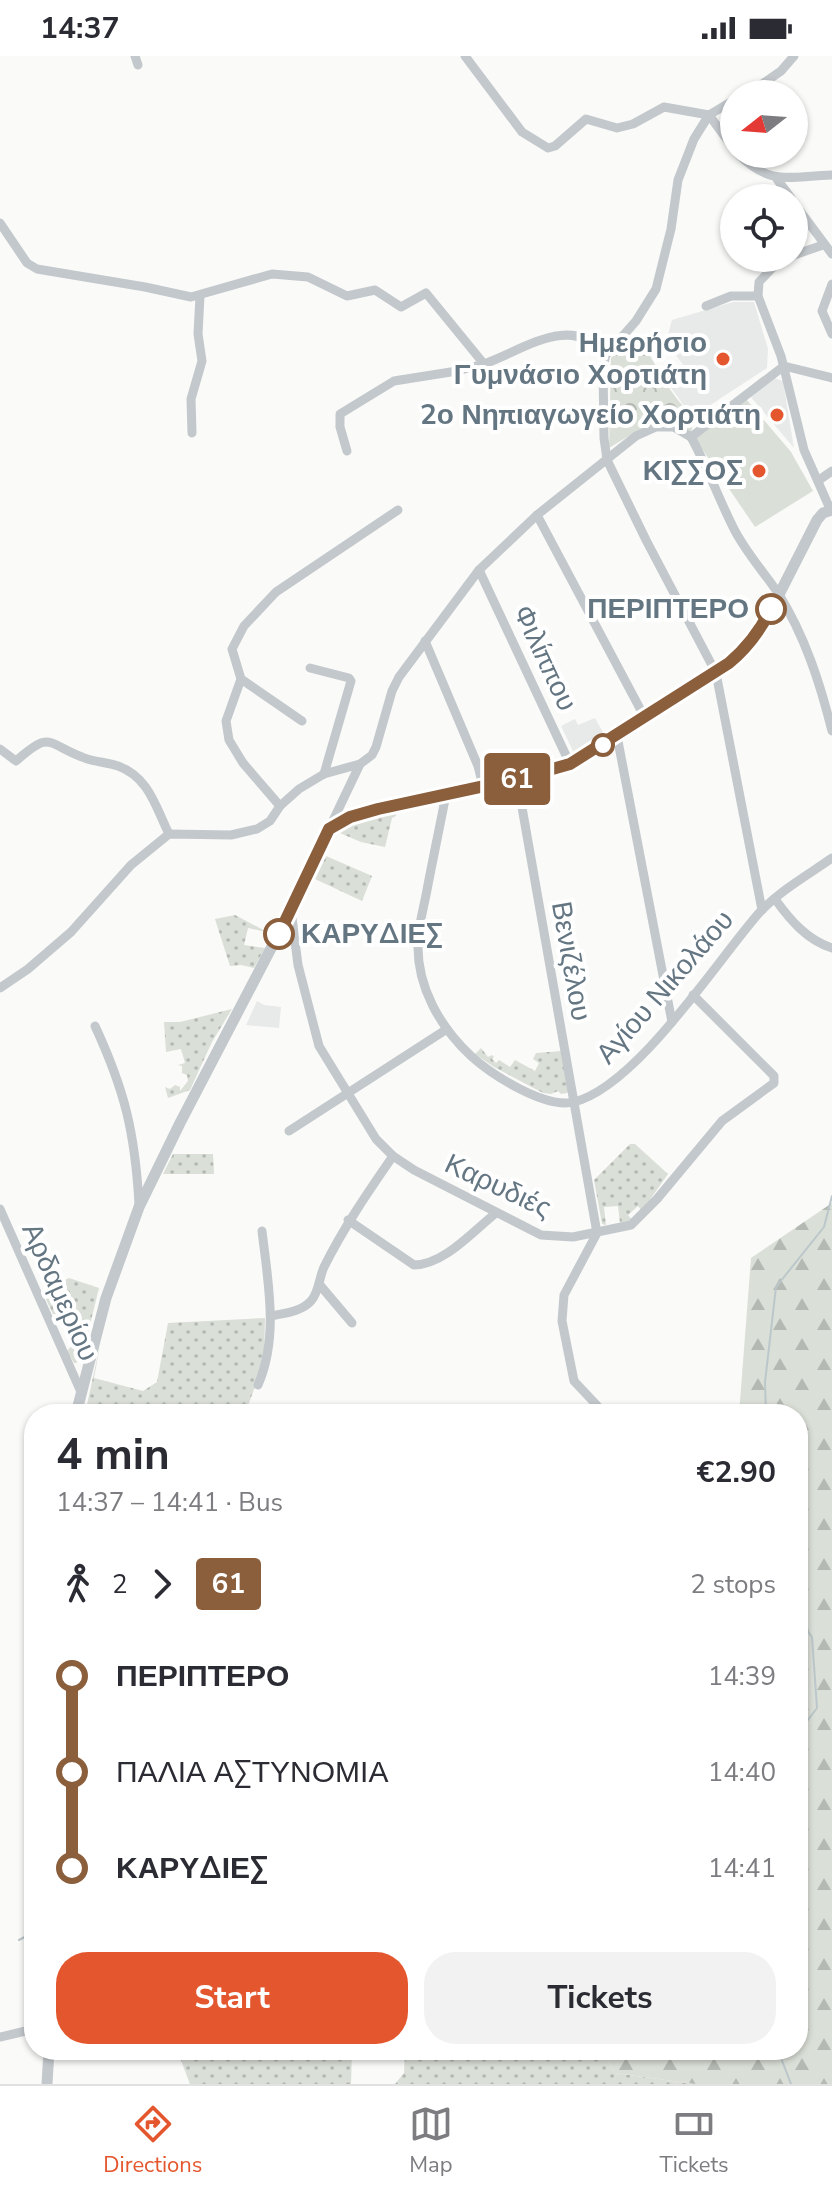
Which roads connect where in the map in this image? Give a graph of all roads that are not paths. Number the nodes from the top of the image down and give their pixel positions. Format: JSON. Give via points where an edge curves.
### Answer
{"nodes":[{"id":1,"x":465,"y":56,"type":"edge"},
{"id":2,"x":794,"y":56,"type":"edge"},
{"id":3,"x":768,"y":80,"type":"edge"},
{"id":4,"x":720,"y":108,"type":"edge"},
{"id":5,"x":709,"y":115,"type":"junction"},
{"id":6,"x":720,"y":130,"type":"edge"},
{"id":7,"x":755,"y":168,"type":"edge"},
{"id":8,"x":832,"y":175,"type":"edge"},
{"id":9,"x":777,"y":179,"type":"junction"},
{"id":10,"x":781,"y":184,"type":"edge"},
{"id":11,"x":0,"y":223,"type":"edge"},
{"id":12,"x":808,"y":223,"type":"edge"},
{"id":13,"x":823,"y":245,"type":"junction"},
{"id":14,"x":808,"y":250,"type":"edge"},
{"id":15,"x":832,"y":254,"type":"edge"},
{"id":16,"x":769,"y":272,"type":"edge"},
{"id":17,"x":832,"y":284,"type":"edge"},
{"id":18,"x":200,"y":296,"type":"junction"},
{"id":19,"x":758,"y":296,"type":"junction"},
{"id":20,"x":706,"y":306,"type":"dead end"},
{"id":21,"x":832,"y":334,"type":"edge"},
{"id":22,"x":606,"y":355,"type":"junction"},
{"id":23,"x":484,"y":364,"type":"junction"},
{"id":24,"x":784,"y":366,"type":"junction"},
{"id":25,"x":832,"y":378,"type":"edge"},
{"id":26,"x":192,"y":433,"type":"dead end"},
{"id":27,"x":691,"y":437,"type":"junction"},
{"id":28,"x":347,"y":451,"type":"dead end"},
{"id":29,"x":607,"y":460,"type":"junction"},
{"id":30,"x":832,"y":471,"type":"edge"},
{"id":31,"x":819,"y":480,"type":"junction"},
{"id":32,"x":398,"y":510,"type":"dead end"},
{"id":33,"x":832,"y":510,"type":"edge"},
{"id":34,"x":537,"y":515,"type":"junction"},
{"id":35,"x":479,"y":570,"type":"junction"},
{"id":36,"x":778,"y":594,"type":"junction"},
{"id":37,"x":425,"y":641,"type":"junction"},
{"id":38,"x":310,"y":668,"type":"dead end"},
{"id":39,"x":716,"y":673,"type":"junction"},
{"id":40,"x":241,"y":679,"type":"junction"},
{"id":41,"x":645,"y":718,"type":"junction"},
{"id":42,"x":302,"y":721,"type":"dead end"},
{"id":43,"x":832,"y":731,"type":"edge"},
{"id":44,"x":617,"y":736,"type":"junction"},
{"id":45,"x":0,"y":749,"type":"edge"},
{"id":46,"x":360,"y":764,"type":"junction"},
{"id":47,"x":570,"y":764,"type":"junction"},
{"id":48,"x":324,"y":774,"type":"junction"},
{"id":49,"x":517,"y":779,"type":"junction"},
{"id":50,"x":483,"y":786,"type":"junction"},
{"id":51,"x":446,"y":794,"type":"junction"},
{"id":52,"x":280,"y":806,"type":"junction"},
{"id":53,"x":329,"y":829,"type":"junction"},
{"id":54,"x":169,"y":834,"type":"junction"},
{"id":55,"x":832,"y":858,"type":"edge"},
{"id":56,"x":775,"y":899,"type":"junction"},
{"id":57,"x":291,"y":910,"type":"junction"},
{"id":58,"x":762,"y":910,"type":"junction"},
{"id":59,"x":832,"y":948,"type":"edge"},
{"id":60,"x":0,"y":988,"type":"edge"},
{"id":61,"x":693,"y":995,"type":"junction"},
{"id":62,"x":672,"y":1022,"type":"junction"},
{"id":63,"x":95,"y":1026,"type":"dead end"},
{"id":64,"x":447,"y":1029,"type":"junction"},
{"id":65,"x":346,"y":1093,"type":"junction"},
{"id":66,"x":574,"y":1102,"type":"junction"},
{"id":67,"x":289,"y":1131,"type":"dead end"},
{"id":68,"x":393,"y":1156,"type":"junction"},
{"id":69,"x":139,"y":1207,"type":"junction"},
{"id":70,"x":0,"y":1209,"type":"edge"},
{"id":71,"x":496,"y":1213,"type":"junction"},
{"id":72,"x":348,"y":1220,"type":"junction"},
{"id":73,"x":262,"y":1231,"type":"dead end"},
{"id":74,"x":597,"y":1233,"type":"junction"},
{"id":75,"x":319,"y":1284,"type":"junction"},
{"id":76,"x":271,"y":1316,"type":"junction"},
{"id":77,"x":352,"y":1323,"type":"dead end"},
{"id":78,"x":258,"y":1385,"type":"dead end"},
{"id":79,"x":81,"y":1392,"type":"junction"},
{"id":80,"x":78,"y":1404,"type":"edge"},
{"id":81,"x":596,"y":1404,"type":"edge"},
{"id":82,"x":24,"y":2031,"type":"edge"},
{"id":83,"x":0,"y":2037,"type":"edge"},
{"id":84,"x":48,"y":2060,"type":"edge"},
{"id":85,"x":47,"y":2084,"type":"edge"}],
"edges":[{"from":1,"to":5,"type":"street","via":[[522,132],[548,148],[586,119],[617,128],[662,107]]},
{"from":2,"to":3,"type":"street"},
{"from":4,"to":5,"type":"street"},
{"from":5,"to":6,"type":"street"},
{"from":5,"to":22,"type":"street","via":[[681,169],[656,289]]},
{"from":7,"to":9,"type":"street"},
{"from":8,"to":9,"type":"street"},
{"from":9,"to":10,"type":"street"},
{"from":11,"to":18,"type":"street","via":[[27,263],[37,269]]},
{"from":12,"to":13,"type":"street"},
{"from":13,"to":14,"type":"street"},
{"from":13,"to":15,"type":"street"},
{"from":16,"to":19,"type":"street","via":[[759,282]]},
{"from":17,"to":21,"type":"street","via":[[822,311]]},
{"from":18,"to":23,"type":"street","via":[[272,274],[308,277],[347,296],[375,290],[401,307],[426,293]]},
{"from":18,"to":26,"type":"street","via":[[202,361],[191,399]]},
{"from":19,"to":20,"type":"street","via":[[731,296]]},
{"from":19,"to":24,"type":"street"},
{"from":22,"to":23,"type":"street","via":[[592,341],[563,334]]},
{"from":22,"to":29,"type":"street"},
{"from":23,"to":28,"type":"street","via":[[394,381],[340,414]]},
{"from":24,"to":25,"type":"street"},
{"from":24,"to":27,"type":"street"},
{"from":24,"to":31,"type":"street","via":[[804,450]]},
{"from":27,"to":29,"type":"street","via":[[674,427],[656,427]]},
{"from":27,"to":36,"type":"street","via":[[734,529]]},
{"from":29,"to":34,"type":"street"},
{"from":29,"to":39,"type":"street"},
{"from":30,"to":31,"type":"street"},
{"from":31,"to":33,"type":"street"},
{"from":32,"to":40,"type":"street","via":[[276,592],[244,626],[232,649]]},
{"from":33,"to":36,"type":"street","via":[[817,520]]},
{"from":34,"to":35,"type":"street"},
{"from":34,"to":41,"type":"street"},
{"from":35,"to":37,"type":"street"},
{"from":35,"to":47,"type":"street","name":"Φιλίππου"},
{"from":36,"to":39,"type":"street","via":[[748,647]]},
{"from":36,"to":43,"type":"street","via":[[814,667]]},
{"from":37,"to":46,"type":"street","via":[[392,691],[376,747]]},
{"from":37,"to":50,"type":"street"},
{"from":38,"to":48,"type":"street","via":[[351,681]]},
{"from":39,"to":41,"type":"street"},
{"from":39,"to":58,"type":"street"},
{"from":40,"to":42,"type":"street"},
{"from":40,"to":52,"type":"street","via":[[226,721],[229,740]]},
{"from":41,"to":44,"type":"street"},
{"from":44,"to":47,"type":"street"},
{"from":44,"to":62,"type":"street"},
{"from":45,"to":54,"type":"street","via":[[16,761],[34,746],[53,742],[83,758],[122,767],[148,789]]},
{"from":46,"to":48,"type":"street"},
{"from":46,"to":53,"type":"street"},
{"from":47,"to":49,"type":"street"},
{"from":48,"to":52,"type":"street"},
{"from":49,"to":50,"type":"street"},
{"from":49,"to":66,"type":"street","name":"Βενιζέλου"},
{"from":50,"to":51,"type":"street"},
{"from":51,"to":53,"type":"street","via":[[350,817]]},
{"from":51,"to":64,"type":"street","via":[[418,947],[426,991]]},
{"from":52,"to":54,"type":"street","via":[[257,829],[231,835]]},
{"from":53,"to":57,"type":"street"},
{"from":54,"to":60,"type":"street","via":[[131,865],[71,932]]},
{"from":55,"to":56,"type":"street","name":"Αγίου Νικολάου"},
{"from":56,"to":58,"type":"street","name":"Αγίου Νικολάου"},
{"from":56,"to":59,"type":"street","via":[[792,923]]},
{"from":57,"to":65,"type":"street","name":"Καρυδιές","via":[[298,965],[319,1046]]},
{"from":57,"to":69,"type":"street"},
{"from":58,"to":61,"type":"street","name":"Αγίου Νικολάου"},
{"from":61,"to":62,"type":"street","name":"Αγίου Νικολάου"},
{"from":61,"to":74,"type":"street","name":"Καρυδιές","via":[[774,1076],[774,1083],[722,1121],[631,1225]]},
{"from":62,"to":66,"type":"street","name":"Αγίου Νικολάου","via":[[620,1076]]},
{"from":63,"to":69,"type":"street","via":[[126,1101]]},
{"from":64,"to":65,"type":"street"},
{"from":64,"to":66,"type":"street","via":[[492,1073],[532,1094]]},
{"from":65,"to":67,"type":"street"},
{"from":65,"to":68,"type":"street","name":"Καρυδιές"},
{"from":66,"to":74,"type":"street","name":"Βενιζέλου"},
{"from":68,"to":71,"type":"street","name":"Καρυδιές"},
{"from":68,"to":72,"type":"street"},
{"from":69,"to":79,"type":"street","via":[[106,1298]]},
{"from":70,"to":79,"type":"street","name":"Αρδαμερίου"},
{"from":71,"to":72,"type":"street","via":[[422,1265],[414,1265]]},
{"from":71,"to":74,"type":"street","name":"Καρυδιές","via":[[541,1235]]},
{"from":72,"to":75,"type":"street"},
{"from":73,"to":76,"type":"street"},
{"from":74,"to":81,"type":"street","via":[[564,1295],[562,1321],[574,1381]]},
{"from":75,"to":76,"type":"street","via":[[310,1303]]},
{"from":75,"to":77,"type":"street"},
{"from":76,"to":78,"type":"street","via":[[267,1366]]},
{"from":79,"to":80,"type":"street"},
{"from":82,"to":83,"type":"street"},
{"from":84,"to":85,"type":"street"}]}
